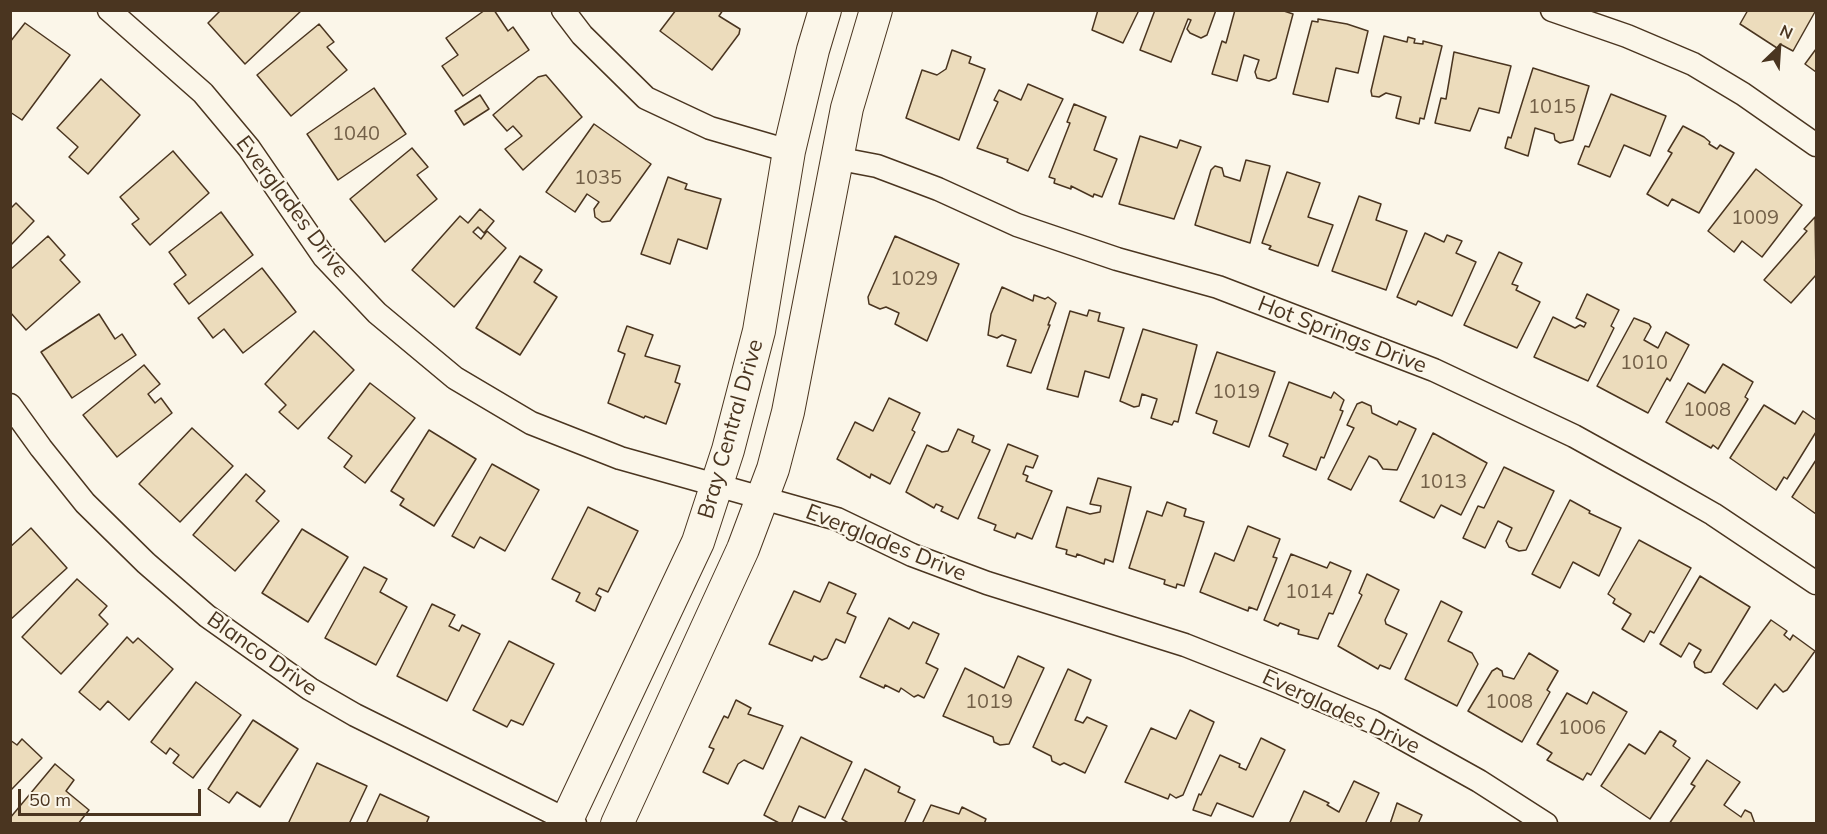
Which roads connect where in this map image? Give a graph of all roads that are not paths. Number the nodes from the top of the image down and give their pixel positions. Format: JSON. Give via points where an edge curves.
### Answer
{"nodes":[{"id":1,"x":109,"y":10,"type":"edge"},
{"id":2,"x":563,"y":10,"type":"edge"},
{"id":3,"x":825,"y":10,"type":"edge"},
{"id":4,"x":876,"y":10,"type":"edge"},
{"id":5,"x":1552,"y":10,"type":"edge"},
{"id":6,"x":1816,"y":146,"type":"edge"},
{"id":7,"x":789,"y":151,"type":"junction"},
{"id":8,"x":836,"y":158,"type":"junction"},
{"id":9,"x":10,"y":405,"type":"edge"},
{"id":10,"x":717,"y":485,"type":"junction"},
{"id":11,"x":764,"y":498,"type":"junction"},
{"id":12,"x":1816,"y":583,"type":"edge"},
{"id":13,"x":569,"y":822,"type":"edge"},
{"id":14,"x":617,"y":824,"type":"edge"},
{"id":15,"x":1546,"y":824,"type":"edge"}],
"edges":[{"from":1,"to":10,"type":"street","name":"Everglades Drive","via":[[203,93],[249,148],[324,257],[369,305],[455,378],[531,423],[620,458]]},
{"from":2,"to":7,"type":"street","via":[[582,35],[646,98],[719,131]]},
{"from":3,"to":7,"type":"street","name":"Bray Central Drive"},
{"from":4,"to":8,"type":"street","name":"Bray Central Drive","via":[[859,58]]},
{"from":5,"to":6,"type":"street","via":[[1693,64]]},
{"from":7,"to":10,"type":"street","name":"Bray Central Drive","via":[[759,331],[741,409]]},
{"from":8,"to":11,"type":"street","name":"Bray Central Drive","via":[[788,412]]},
{"from":8,"to":12,"type":"street","name":"Hot Springs Drive","via":[[877,166],[1017,225],[1117,259],[1218,287],[1434,370],[1575,436],[1713,514]]},
{"from":9,"to":13,"type":"street","name":"Blanco Drive","via":[[85,504],[207,616],[346,710]]},
{"from":10,"to":11,"type":"street","name":"Everglades Drive"},
{"from":10,"to":13,"type":"street","name":"Bray Central Drive","via":[[698,542]]},
{"from":11,"to":14,"type":"street","name":"Bray Central Drive"},
{"from":11,"to":15,"type":"street","name":"Everglades Drive","via":[[837,519],[912,555],[987,584],[1185,645],[1281,683],[1373,722],[1479,781]]}]}
